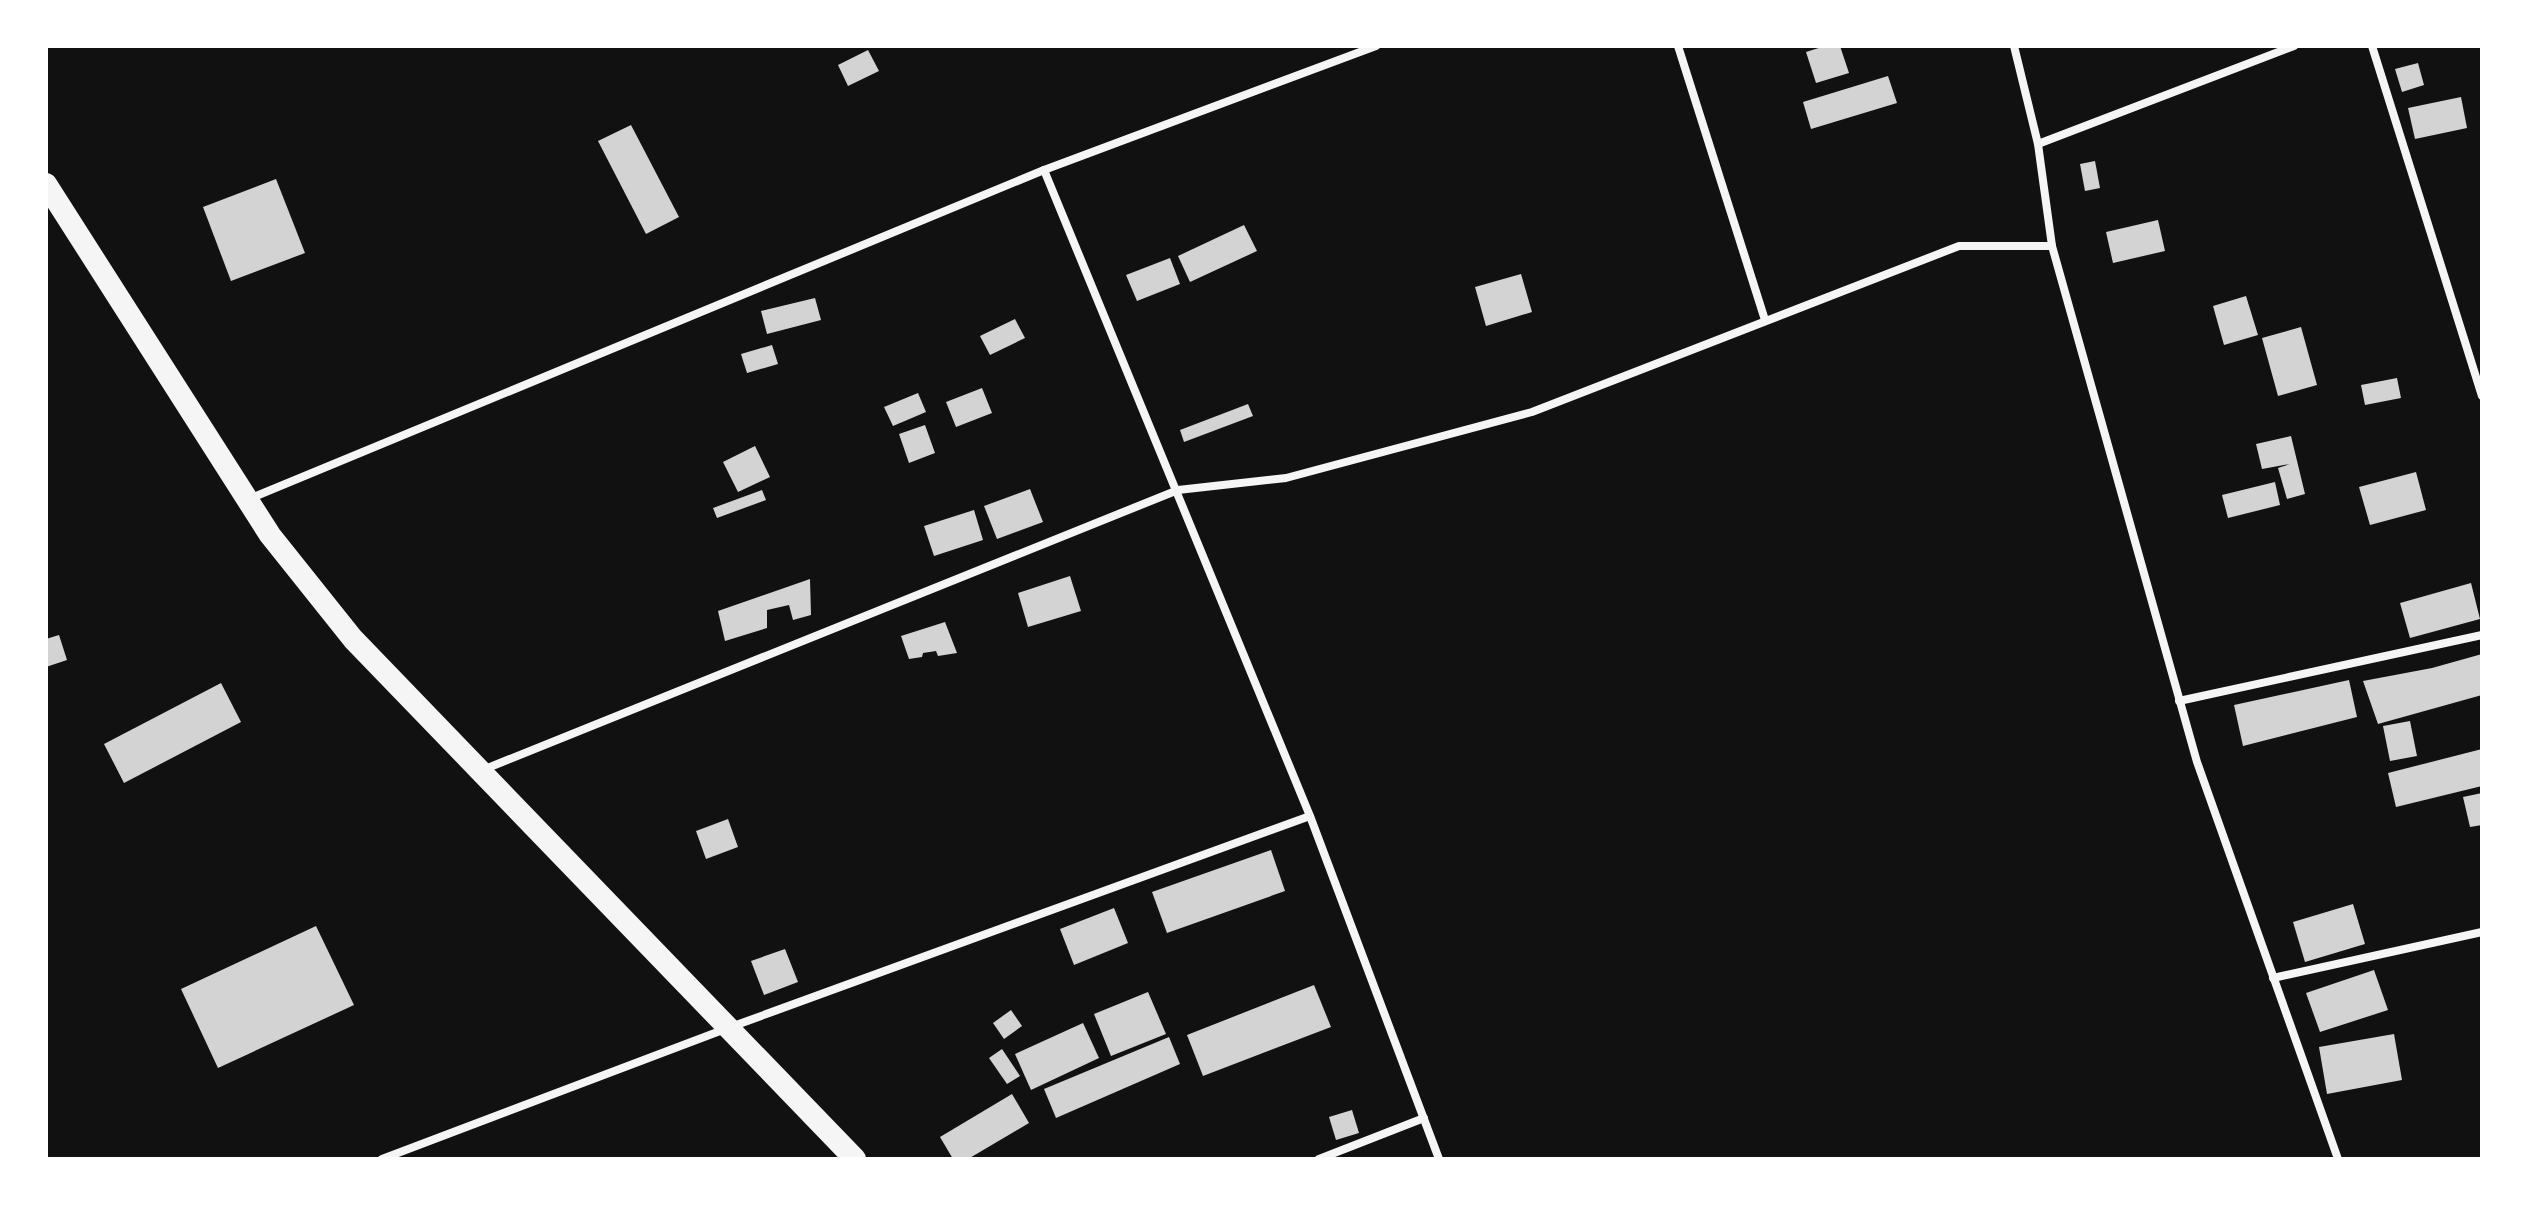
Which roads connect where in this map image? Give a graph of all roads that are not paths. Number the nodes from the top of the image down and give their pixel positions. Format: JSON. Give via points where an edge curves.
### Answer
{"nodes":[{"id":1,"x":1376,"y":46,"type":"edge"},
{"id":2,"x":1678,"y":46,"type":"edge"},
{"id":3,"x":2014,"y":46,"type":"edge"},
{"id":4,"x":2294,"y":46,"type":"edge"},
{"id":5,"x":2372,"y":46,"type":"edge"},
{"id":6,"x":2038,"y":144,"type":"junction"},
{"id":7,"x":1044,"y":170,"type":"junction"},
{"id":8,"x":46,"y":184,"type":"edge"},
{"id":9,"x":2052,"y":246,"type":"junction"},
{"id":10,"x":1765,"y":320,"type":"junction"},
{"id":11,"x":2482,"y":396,"type":"edge"},
{"id":12,"x":1178,"y":490,"type":"junction"},
{"id":13,"x":248,"y":499,"type":"junction"},
{"id":14,"x":2482,"y":635,"type":"edge"},
{"id":15,"x":2179,"y":701,"type":"junction"},
{"id":16,"x":480,"y":771,"type":"junction"},
{"id":17,"x":1310,"y":816,"type":"junction"},
{"id":18,"x":2482,"y":932,"type":"edge"},
{"id":19,"x":2273,"y":978,"type":"junction"},
{"id":20,"x":728,"y":1028,"type":"junction"},
{"id":21,"x":1424,"y":1118,"type":"junction"},
{"id":22,"x":382,"y":1159,"type":"edge"},
{"id":23,"x":855,"y":1159,"type":"edge"},
{"id":24,"x":1319,"y":1159,"type":"edge"},
{"id":25,"x":1439,"y":1159,"type":"edge"},
{"id":26,"x":2338,"y":1159,"type":"edge"}],
"edges":[{"from":1,"to":7,"type":"street"},
{"from":2,"to":10,"type":"street"},
{"from":3,"to":6,"type":"street"},
{"from":4,"to":6,"type":"street"},
{"from":5,"to":11,"type":"street"},
{"from":6,"to":9,"type":"street"},
{"from":7,"to":12,"type":"street"},
{"from":7,"to":13,"type":"street"},
{"from":8,"to":13,"type":"highway"},
{"from":9,"to":10,"type":"street","via":[[1959,246]]},
{"from":9,"to":15,"type":"street"},
{"from":10,"to":12,"type":"street","via":[[1532,412],[1286,478]]},
{"from":12,"to":16,"type":"street"},
{"from":12,"to":17,"type":"street"},
{"from":13,"to":16,"type":"highway","via":[[353,639]]},
{"from":14,"to":15,"type":"street"},
{"from":15,"to":19,"type":"street"},
{"from":16,"to":20,"type":"highway"},
{"from":17,"to":20,"type":"street"},
{"from":17,"to":21,"type":"street"},
{"from":18,"to":19,"type":"street"},
{"from":19,"to":26,"type":"street"},
{"from":20,"to":22,"type":"street"},
{"from":20,"to":23,"type":"highway"},
{"from":21,"to":24,"type":"street"},
{"from":21,"to":25,"type":"street"}]}
